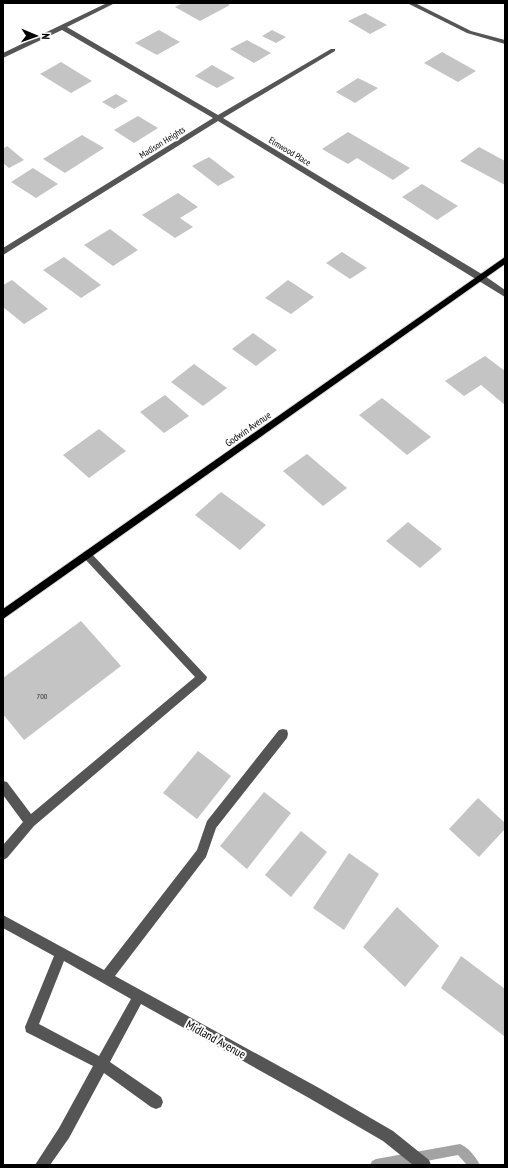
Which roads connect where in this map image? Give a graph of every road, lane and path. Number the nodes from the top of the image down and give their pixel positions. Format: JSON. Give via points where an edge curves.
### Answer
{"nodes":[{"id":1,"x":112,"y":3,"type":"edge"},
{"id":2,"x":410,"y":3,"type":"edge"},
{"id":3,"x":63,"y":28,"type":"junction"},
{"id":4,"x":505,"y":42,"type":"edge"},
{"id":5,"x":332,"y":50,"type":"dead end"},
{"id":6,"x":3,"y":56,"type":"edge"},
{"id":7,"x":218,"y":118,"type":"junction"},
{"id":8,"x":3,"y":252,"type":"edge"},
{"id":9,"x":505,"y":260,"type":"edge"},
{"id":10,"x":482,"y":278,"type":"junction"},
{"id":11,"x":505,"y":294,"type":"edge"},
{"id":12,"x":87,"y":555,"type":"junction"},
{"id":13,"x":3,"y":615,"type":"edge"},
{"id":14,"x":283,"y":734,"type":"dead end"},
{"id":15,"x":3,"y":786,"type":"edge"},
{"id":16,"x":30,"y":822,"type":"junction"},
{"id":17,"x":3,"y":854,"type":"edge"},
{"id":18,"x":3,"y":921,"type":"edge"},
{"id":19,"x":61,"y":953,"type":"junction"},
{"id":20,"x":106,"y":978,"type":"junction"},
{"id":21,"x":139,"y":996,"type":"junction"},
{"id":22,"x":102,"y":1064,"type":"junction"},
{"id":23,"x":156,"y":1102,"type":"dead end"},
{"id":24,"x":42,"y":1165,"type":"edge"},
{"id":25,"x":424,"y":1165,"type":"edge"}],
"edges":[{"from":1,"to":3,"type":"street"},
{"from":2,"to":4,"type":"street","via":[[469,32]]},
{"from":3,"to":6,"type":"street"},
{"from":3,"to":7,"type":"street","name":"Elmwood Place"},
{"from":5,"to":7,"type":"street","name":"Madison Heights"},
{"from":7,"to":8,"type":"street","name":"Madison Heights"},
{"from":7,"to":10,"type":"street","name":"Elmwood Place"},
{"from":9,"to":10,"type":"main road","name":"Godwin Avenue"},
{"from":10,"to":11,"type":"street","name":"Elmwood Place"},
{"from":10,"to":12,"type":"main road","name":"Godwin Avenue"},
{"from":12,"to":13,"type":"main road","name":"Godwin Avenue"},
{"from":12,"to":16,"type":"street","via":[[202,677]]},
{"from":14,"to":20,"type":"street","via":[[212,825],[202,853]]},
{"from":15,"to":16,"type":"street"},
{"from":16,"to":17,"type":"street"},
{"from":18,"to":19,"type":"street","name":"Midland Avenue"},
{"from":19,"to":20,"type":"street","name":"Midland Avenue"},
{"from":19,"to":22,"type":"street","via":[[31,1027]]},
{"from":20,"to":21,"type":"street","name":"Midland Avenue"},
{"from":21,"to":22,"type":"street"},
{"from":21,"to":25,"type":"street","name":"Midland Avenue","via":[[381,1132]]},
{"from":22,"to":23,"type":"street"},
{"from":22,"to":24,"type":"street","via":[[64,1133]]}]}
